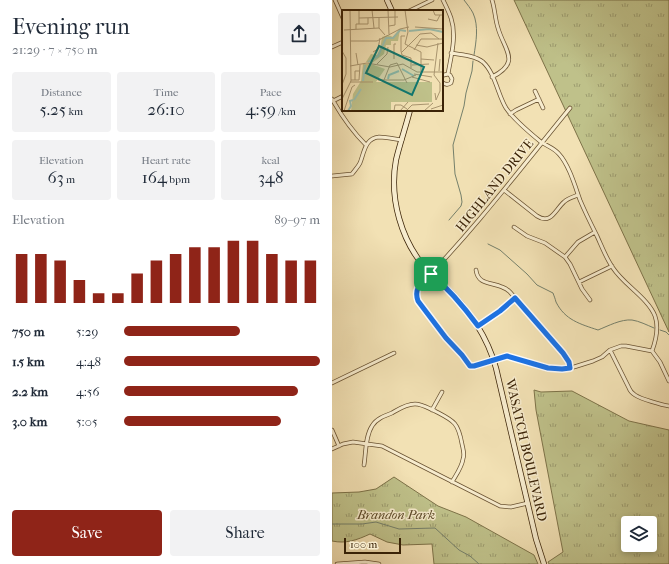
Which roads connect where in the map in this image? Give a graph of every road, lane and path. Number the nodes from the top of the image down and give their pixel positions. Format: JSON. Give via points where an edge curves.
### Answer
{"nodes":[{"id":1,"x":334,"y":0,"type":"edge"},
{"id":2,"x":387,"y":0,"type":"edge"},
{"id":3,"x":432,"y":0,"type":"edge"},
{"id":4,"x":443,"y":0,"type":"edge"},
{"id":5,"x":492,"y":0,"type":"edge"},
{"id":6,"x":392,"y":10,"type":"edge"},
{"id":7,"x":410,"y":10,"type":"edge"},
{"id":8,"x":342,"y":16,"type":"edge"},
{"id":9,"x":342,"y":42,"type":"edge"},
{"id":10,"x":332,"y":47,"type":"edge"},
{"id":11,"x":451,"y":54,"type":"junction"},
{"id":12,"x":448,"y":74,"type":"junction"},
{"id":13,"x":443,"y":76,"type":"edge"},
{"id":14,"x":492,"y":77,"type":"junction"},
{"id":15,"x":443,"y":83,"type":"edge"},
{"id":16,"x":535,"y":91,"type":"dead end"},
{"id":17,"x":342,"y":96,"type":"edge"},
{"id":18,"x":539,"y":99,"type":"junction"},
{"id":19,"x":332,"y":100,"type":"edge"},
{"id":20,"x":543,"y":108,"type":"dead end"},
{"id":21,"x":570,"y":108,"type":"dead end"},
{"id":22,"x":410,"y":111,"type":"edge"},
{"id":23,"x":510,"y":114,"type":"junction"},
{"id":24,"x":402,"y":140,"type":"junction"},
{"id":25,"x":542,"y":142,"type":"junction"},
{"id":26,"x":366,"y":145,"type":"junction"},
{"id":27,"x":332,"y":176,"type":"edge"},
{"id":28,"x":504,"y":190,"type":"junction"},
{"id":29,"x":578,"y":195,"type":"junction"},
{"id":30,"x":514,"y":227,"type":"dead end"},
{"id":31,"x":595,"y":232,"type":"junction"},
{"id":32,"x":565,"y":257,"type":"junction"},
{"id":33,"x":612,"y":266,"type":"junction"},
{"id":34,"x":476,"y":270,"type":"dead end"},
{"id":35,"x":431,"y":274,"type":"junction"},
{"id":36,"x":579,"y":282,"type":"junction"},
{"id":37,"x":515,"y":298,"type":"junction"},
{"id":38,"x":590,"y":300,"type":"dead end"},
{"id":39,"x":478,"y":326,"type":"junction"},
{"id":40,"x":610,"y":350,"type":"junction"},
{"id":41,"x":652,"y":351,"type":"junction"},
{"id":42,"x":394,"y":353,"type":"dead end"},
{"id":43,"x":494,"y":360,"type":"junction"},
{"id":44,"x":570,"y":368,"type":"junction"},
{"id":45,"x":669,"y":381,"type":"edge"},
{"id":46,"x":332,"y":383,"type":"edge"},
{"id":47,"x":442,"y":392,"type":"dead end"},
{"id":48,"x":669,"y":406,"type":"edge"},
{"id":49,"x":432,"y":410,"type":"junction"},
{"id":50,"x":332,"y":430,"type":"edge"},
{"id":51,"x":367,"y":443,"type":"junction"},
{"id":52,"x":339,"y":446,"type":"junction"},
{"id":53,"x":332,"y":449,"type":"edge"},
{"id":54,"x":364,"y":466,"type":"dead end"},
{"id":55,"x":452,"y":482,"type":"junction"},
{"id":56,"x":528,"y":503,"type":"junction"},
{"id":57,"x":338,"y":564,"type":"edge"},
{"id":58,"x":379,"y":564,"type":"edge"},
{"id":59,"x":544,"y":564,"type":"edge"}],
"edges":[{"from":1,"to":8,"type":"street"},
{"from":2,"to":6,"type":"main road"},
{"from":3,"to":7,"type":"street"},
{"from":4,"to":11,"type":"street","via":[[453,25]]},
{"from":5,"to":14,"type":"street","via":[[498,28],[508,50],[509,62],[502,71]]},
{"from":9,"to":10,"type":"street"},
{"from":11,"to":12,"type":"street"},
{"from":11,"to":14,"type":"street","via":[[480,60]]},
{"from":12,"to":13,"type":"street"},
{"from":12,"to":15,"type":"street","via":[[452,79],[450,83],[447,85]]},
{"from":14,"to":23,"type":"street"},
{"from":16,"to":18,"type":"street"},
{"from":17,"to":19,"type":"street"},
{"from":18,"to":20,"type":"street"},
{"from":18,"to":23,"type":"street"},
{"from":19,"to":26,"type":"street"},
{"from":21,"to":25,"type":"street","name":"HIGHLAND DRIVE"},
{"from":22,"to":24,"type":"main road","name":"WASATCH BOULEVARD"},
{"from":23,"to":25,"type":"street"},
{"from":24,"to":26,"type":"street","via":[[377,137]]},
{"from":24,"to":35,"type":"main road","name":"WASATCH BOULEVARD","via":[[395,177],[399,215],[412,250]]},
{"from":25,"to":28,"type":"street","name":"HIGHLAND DRIVE"},
{"from":25,"to":29,"type":"street","via":[[559,154]]},
{"from":26,"to":27,"type":"street","via":[[360,163],[352,174]]},
{"from":28,"to":29,"type":"street","via":[[542,219],[549,218],[565,201]]},
{"from":28,"to":35,"type":"street","name":"HIGHLAND DRIVE"},
{"from":29,"to":31,"type":"street"},
{"from":30,"to":32,"type":"street"},
{"from":31,"to":32,"type":"street","via":[[578,242]]},
{"from":31,"to":33,"type":"street"},
{"from":32,"to":36,"type":"street"},
{"from":33,"to":36,"type":"street"},
{"from":33,"to":41,"type":"street","via":[[654,314],[657,332]]},
{"from":34,"to":37,"type":"street","via":[[481,281],[502,287]]},
{"from":35,"to":39,"type":"main road","name":"WASATCH BOULEVARD","via":[[455,297]]},
{"from":35,"to":43,"type":"street","name":"HIGHLAND DRIVE","via":[[417,289],[420,303],[469,365]]},
{"from":36,"to":38,"type":"street"},
{"from":37,"to":39,"type":"street"},
{"from":37,"to":44,"type":"street","via":[[563,353]]},
{"from":39,"to":43,"type":"main road","name":"WASATCH BOULEVARD"},
{"from":40,"to":41,"type":"street","via":[[624,346]]},
{"from":40,"to":44,"type":"street","via":[[593,361]]},
{"from":40,"to":48,"type":"street","via":[[631,392]]},
{"from":41,"to":45,"type":"street"},
{"from":42,"to":46,"type":"street"},
{"from":43,"to":44,"type":"street","via":[[510,356],[548,368]]},
{"from":43,"to":56,"type":"main road","name":"WASATCH BOULEVARD"},
{"from":47,"to":49,"type":"street"},
{"from":49,"to":51,"type":"street","via":[[423,405],[413,404],[381,418],[372,426]]},
{"from":49,"to":55,"type":"street","via":[[456,424],[460,434],[464,459]]},
{"from":50,"to":52,"type":"street"},
{"from":51,"to":52,"type":"street","via":[[348,442]]},
{"from":51,"to":54,"type":"street"},
{"from":51,"to":55,"type":"street","via":[[388,448]]},
{"from":52,"to":53,"type":"street"},
{"from":55,"to":56,"type":"street","via":[[500,506],[511,507]]},
{"from":56,"to":59,"type":"main road","name":"WASATCH BOULEVARD"},
{"from":57,"to":58,"type":"street"}]}
